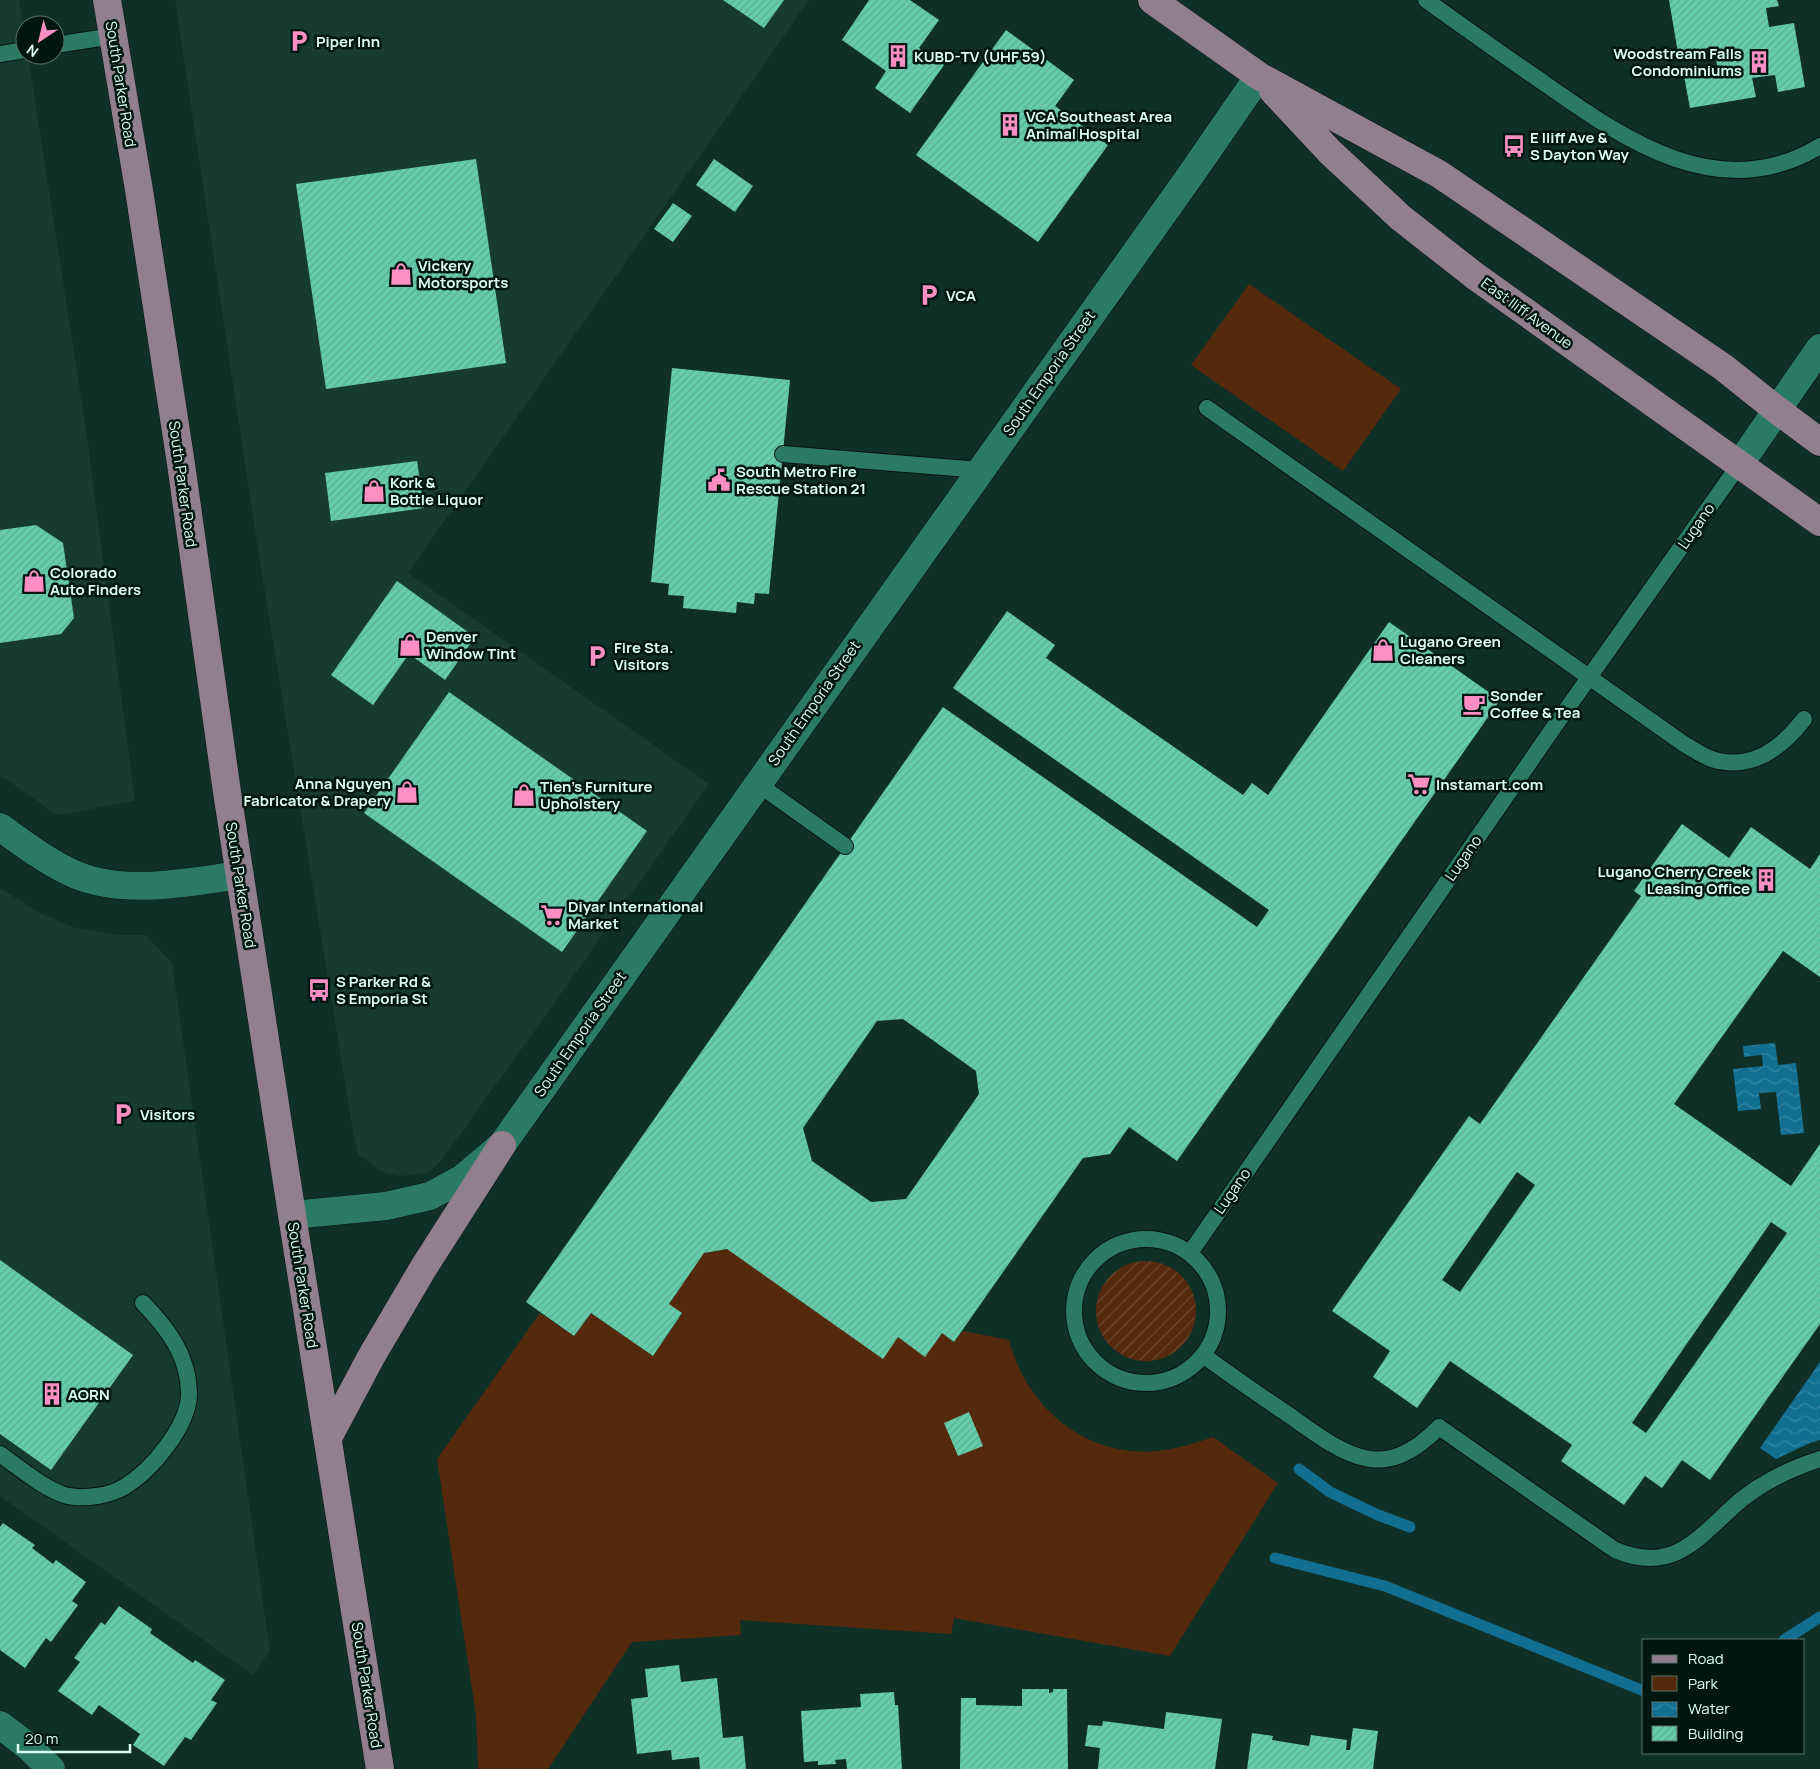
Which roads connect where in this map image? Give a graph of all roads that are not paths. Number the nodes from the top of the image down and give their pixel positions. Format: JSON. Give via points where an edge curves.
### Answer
{"nodes":[{"id":1,"x":107,"y":0,"type":"edge"},
{"id":2,"x":1152,"y":0,"type":"edge"},
{"id":3,"x":1426,"y":0,"type":"edge"},
{"id":4,"x":113,"y":36,"type":"junction"},
{"id":5,"x":65,"y":43,"type":"edge"},
{"id":6,"x":15,"y":52,"type":"edge"},
{"id":7,"x":0,"y":54,"type":"edge"},
{"id":8,"x":1259,"y":76,"type":"junction"},
{"id":9,"x":1820,"y":146,"type":"edge"},
{"id":10,"x":1820,"y":348,"type":"edge"},
{"id":11,"x":1207,"y":408,"type":"dead end"},
{"id":12,"x":1777,"y":410,"type":"junction"},
{"id":13,"x":1820,"y":442,"type":"edge"},
{"id":14,"x":783,"y":454,"type":"dead end"},
{"id":15,"x":1739,"y":465,"type":"junction"},
{"id":16,"x":980,"y":470,"type":"junction"},
{"id":17,"x":1820,"y":522,"type":"edge"},
{"id":18,"x":1590,"y":676,"type":"junction"},
{"id":19,"x":1804,"y":719,"type":"dead end"},
{"id":20,"x":758,"y":784,"type":"junction"},
{"id":21,"x":0,"y":827,"type":"edge"},
{"id":22,"x":845,"y":846,"type":"dead end"},
{"id":23,"x":240,"y":875,"type":"junction"},
{"id":24,"x":502,"y":1145,"type":"junction"},
{"id":25,"x":292,"y":1215,"type":"junction"},
{"id":26,"x":1190,"y":1253,"type":"junction"},
{"id":27,"x":143,"y":1303,"type":"dead end"},
{"id":28,"x":1204,"y":1356,"type":"junction"},
{"id":29,"x":328,"y":1438,"type":"junction"},
{"id":30,"x":0,"y":1454,"type":"edge"},
{"id":31,"x":1820,"y":1459,"type":"edge"},
{"id":32,"x":0,"y":1725,"type":"edge"},
{"id":33,"x":51,"y":1769,"type":"edge"},
{"id":34,"x":380,"y":1769,"type":"edge"}],
"edges":[{"from":1,"to":4,"type":"main road","name":"South Parker Road"},
{"from":2,"to":8,"type":"main road","name":"East Iliff Avenue"},
{"from":3,"to":9,"type":"lane","via":[[1591,116],[1634,142],[1669,158],[1715,169],[1754,168],[1781,163]]},
{"from":4,"to":5,"type":"lane"},
{"from":4,"to":23,"type":"main road","name":"South Parker Road","via":[[181,464]]},
{"from":6,"to":7,"type":"lane"},
{"from":8,"to":12,"type":"main road","name":"East Iliff Avenue","via":[[1439,174],[1723,367]]},
{"from":8,"to":15,"type":"main road","name":"East Iliff Avenue","via":[[1330,152],[1401,218],[1475,276]]},
{"from":8,"to":16,"type":"street","name":"South Emporia Street"},
{"from":10,"to":12,"type":"street"},
{"from":11,"to":18,"type":"lane"},
{"from":12,"to":13,"type":"main road","name":"East Iliff Avenue"},
{"from":12,"to":15,"type":"street"},
{"from":14,"to":16,"type":"lane"},
{"from":15,"to":17,"type":"main road","name":"East Iliff Avenue"},
{"from":15,"to":18,"type":"lane","name":"Lugano"},
{"from":16,"to":20,"type":"street","name":"South Emporia Street"},
{"from":18,"to":19,"type":"lane","via":[[1684,744],[1718,761],[1746,761],[1768,753],[1788,738]]},
{"from":18,"to":26,"type":"lane","name":"Lugano"},
{"from":20,"to":22,"type":"lane"},
{"from":20,"to":24,"type":"street","name":"South Emporia Street"},
{"from":21,"to":23,"type":"street","via":[[63,869],[104,883],[164,885]]},
{"from":23,"to":25,"type":"main road","name":"South Parker Road"},
{"from":24,"to":25,"type":"street","name":"South Emporia Street","via":[[464,1178],[430,1196],[386,1206]]},
{"from":24,"to":29,"type":"main road","via":[[424,1267]]},
{"from":25,"to":29,"type":"main road","name":"South Parker Road"},
{"from":26,"to":28,"type":"lane","via":[[1205,1270],[1218,1300],[1215,1330]]},
{"from":26,"to":28,"type":"lane","via":[[1173,1244],[1145,1238],[1104,1252],[1081,1281],[1076,1294],[1075,1323],[1082,1344],[1097,1364],[1128,1381],[1151,1383],[1180,1376]]},
{"from":27,"to":30,"type":"lane","via":[[173,1338],[184,1362],[189,1392],[181,1423],[148,1467],[123,1488],[107,1494],[68,1496],[40,1482]]},
{"from":28,"to":31,"type":"lane","via":[[1325,1440],[1353,1455],[1374,1459],[1396,1457],[1416,1449],[1439,1427],[1615,1550],[1632,1557],[1662,1558],[1677,1553],[1743,1499],[1775,1478]]},
{"from":29,"to":34,"type":"main road","name":"South Parker Road"},
{"from":32,"to":33,"type":"street"}]}
